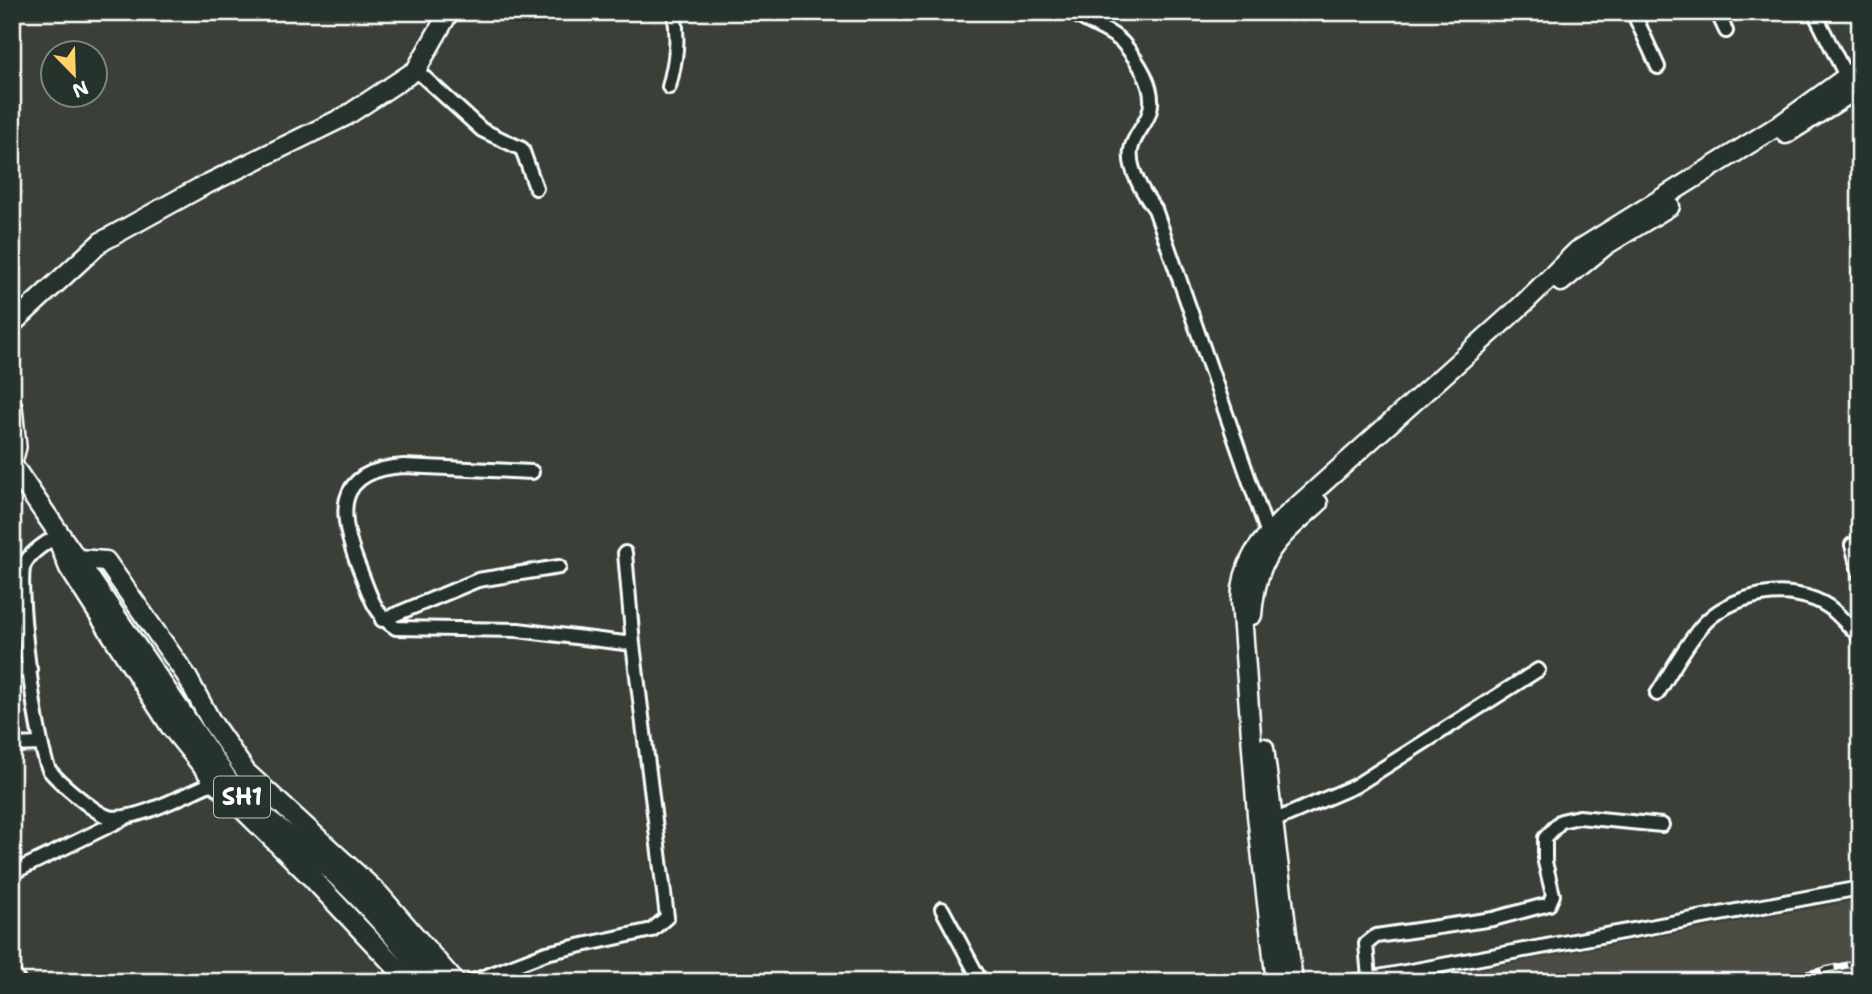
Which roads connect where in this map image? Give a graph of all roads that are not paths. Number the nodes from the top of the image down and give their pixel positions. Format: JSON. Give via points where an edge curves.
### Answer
{"nodes":[{"id":1,"x":449,"y":12,"type":"edge"},
{"id":2,"x":674,"y":12,"type":"edge"},
{"id":3,"x":1072,"y":12,"type":"edge"},
{"id":4,"x":1633,"y":12,"type":"edge"},
{"id":5,"x":1717,"y":12,"type":"edge"},
{"id":6,"x":1814,"y":12,"type":"edge"},
{"id":7,"x":1726,"y":31,"type":"dead end"},
{"id":8,"x":1658,"y":67,"type":"dead end"},
{"id":9,"x":416,"y":70,"type":"junction"},
{"id":10,"x":1855,"y":80,"type":"edge"},
{"id":11,"x":669,"y":87,"type":"dead end"},
{"id":12,"x":536,"y":188,"type":"dead end"},
{"id":13,"x":12,"y":324,"type":"edge"},
{"id":14,"x":12,"y":407,"type":"edge"},
{"id":15,"x":12,"y":464,"type":"edge"},
{"id":16,"x":532,"y":472,"type":"dead end"},
{"id":17,"x":18,"y":485,"type":"edge"},
{"id":18,"x":52,"y":528,"type":"junction"},
{"id":19,"x":1270,"y":541,"type":"junction"},
{"id":20,"x":1853,"y":545,"type":"dead end"},
{"id":21,"x":625,"y":553,"type":"dead end"},
{"id":22,"x":78,"y":559,"type":"junction"},
{"id":23,"x":559,"y":567,"type":"dead end"},
{"id":24,"x":1860,"y":575,"type":"edge"},
{"id":25,"x":382,"y":620,"type":"junction"},
{"id":26,"x":1860,"y":637,"type":"edge"},
{"id":27,"x":633,"y":644,"type":"junction"},
{"id":28,"x":30,"y":669,"type":"junction"},
{"id":29,"x":1538,"y":670,"type":"dead end"},
{"id":30,"x":12,"y":671,"type":"edge"},
{"id":31,"x":1657,"y":694,"type":"dead end"},
{"id":32,"x":41,"y":744,"type":"junction"},
{"id":33,"x":12,"y":745,"type":"edge"},
{"id":34,"x":215,"y":782,"type":"junction"},
{"id":35,"x":125,"y":818,"type":"junction"},
{"id":36,"x":1271,"y":822,"type":"junction"},
{"id":37,"x":1662,"y":825,"type":"dead end"},
{"id":38,"x":12,"y":873,"type":"edge"},
{"id":39,"x":1860,"y":888,"type":"edge"},
{"id":40,"x":942,"y":909,"type":"dead end"},
{"id":41,"x":12,"y":973,"type":"edge"},
{"id":42,"x":1370,"y":978,"type":"junction"},
{"id":43,"x":19,"y":982,"type":"edge"},
{"id":44,"x":410,"y":982,"type":"edge"},
{"id":45,"x":432,"y":982,"type":"edge"},
{"id":46,"x":455,"y":982,"type":"edge"},
{"id":47,"x":471,"y":982,"type":"edge"},
{"id":48,"x":981,"y":982,"type":"edge"},
{"id":49,"x":1276,"y":982,"type":"edge"},
{"id":50,"x":1293,"y":982,"type":"edge"},
{"id":51,"x":1351,"y":982,"type":"edge"}],
"edges":[{"from":1,"to":9,"type":"street"},
{"from":2,"to":11,"type":"street","via":[[678,46]]},
{"from":3,"to":19,"type":"street","via":[[1121,41],[1148,82],[1148,116],[1136,134],[1132,160],[1155,209]]},
{"from":4,"to":8,"type":"street"},
{"from":5,"to":7,"type":"street"},
{"from":6,"to":10,"type":"street"},
{"from":9,"to":12,"type":"street","via":[[482,130],[522,149]]},
{"from":9,"to":13,"type":"street","via":[[346,116],[198,188],[101,242]]},
{"from":10,"to":19,"type":"street","via":[[1578,267]]},
{"from":14,"to":15,"type":"main road","number":"SH1","via":[[16,447]]},
{"from":15,"to":17,"type":"main road","number":"SH1"},
{"from":16,"to":25,"type":"street","via":[[404,466],[385,467],[359,478],[349,491],[343,516],[349,543]]},
{"from":17,"to":18,"type":"main road","number":"SH1"},
{"from":18,"to":22,"type":"main road","number":"SH1"},
{"from":18,"to":28,"type":"street","via":[[22,573]]},
{"from":18,"to":34,"type":"street","via":[[69,568],[163,715]]},
{"from":19,"to":36,"type":"street","via":[[1259,566],[1251,619]]},
{"from":19,"to":49,"type":"street","via":[[1253,554],[1241,579],[1241,601],[1257,815]]},
{"from":20,"to":24,"type":"street"},
{"from":21,"to":27,"type":"street"},
{"from":22,"to":45,"type":"main road","number":"SH1","via":[[236,792],[364,901]]},
{"from":22,"to":46,"type":"street","via":[[106,561],[186,675],[246,772],[379,894]]},
{"from":23,"to":25,"type":"street","via":[[478,580]]},
{"from":25,"to":27,"type":"street","via":[[396,628],[518,630]]},
{"from":26,"to":31,"type":"street","via":[[1828,606],[1768,592],[1749,596],[1724,607],[1702,625]]},
{"from":27,"to":47,"type":"street","via":[[667,917],[652,930],[546,953]]},
{"from":28,"to":30,"type":"street"},
{"from":28,"to":32,"type":"street"},
{"from":29,"to":36,"type":"street","via":[[1356,786]]},
{"from":32,"to":33,"type":"street"},
{"from":32,"to":35,"type":"street","via":[[50,770],[93,808],[107,817]]},
{"from":34,"to":35,"type":"street"},
{"from":34,"to":44,"type":"street"},
{"from":35,"to":38,"type":"street"},
{"from":36,"to":50,"type":"street"},
{"from":37,"to":42,"type":"street","via":[[1579,817],[1561,821],[1545,838],[1553,895],[1549,904],[1493,919],[1376,936],[1366,944]]},
{"from":39,"to":42,"type":"street"},
{"from":40,"to":48,"type":"street"},
{"from":41,"to":43,"type":"street"},
{"from":42,"to":51,"type":"street"}]}
